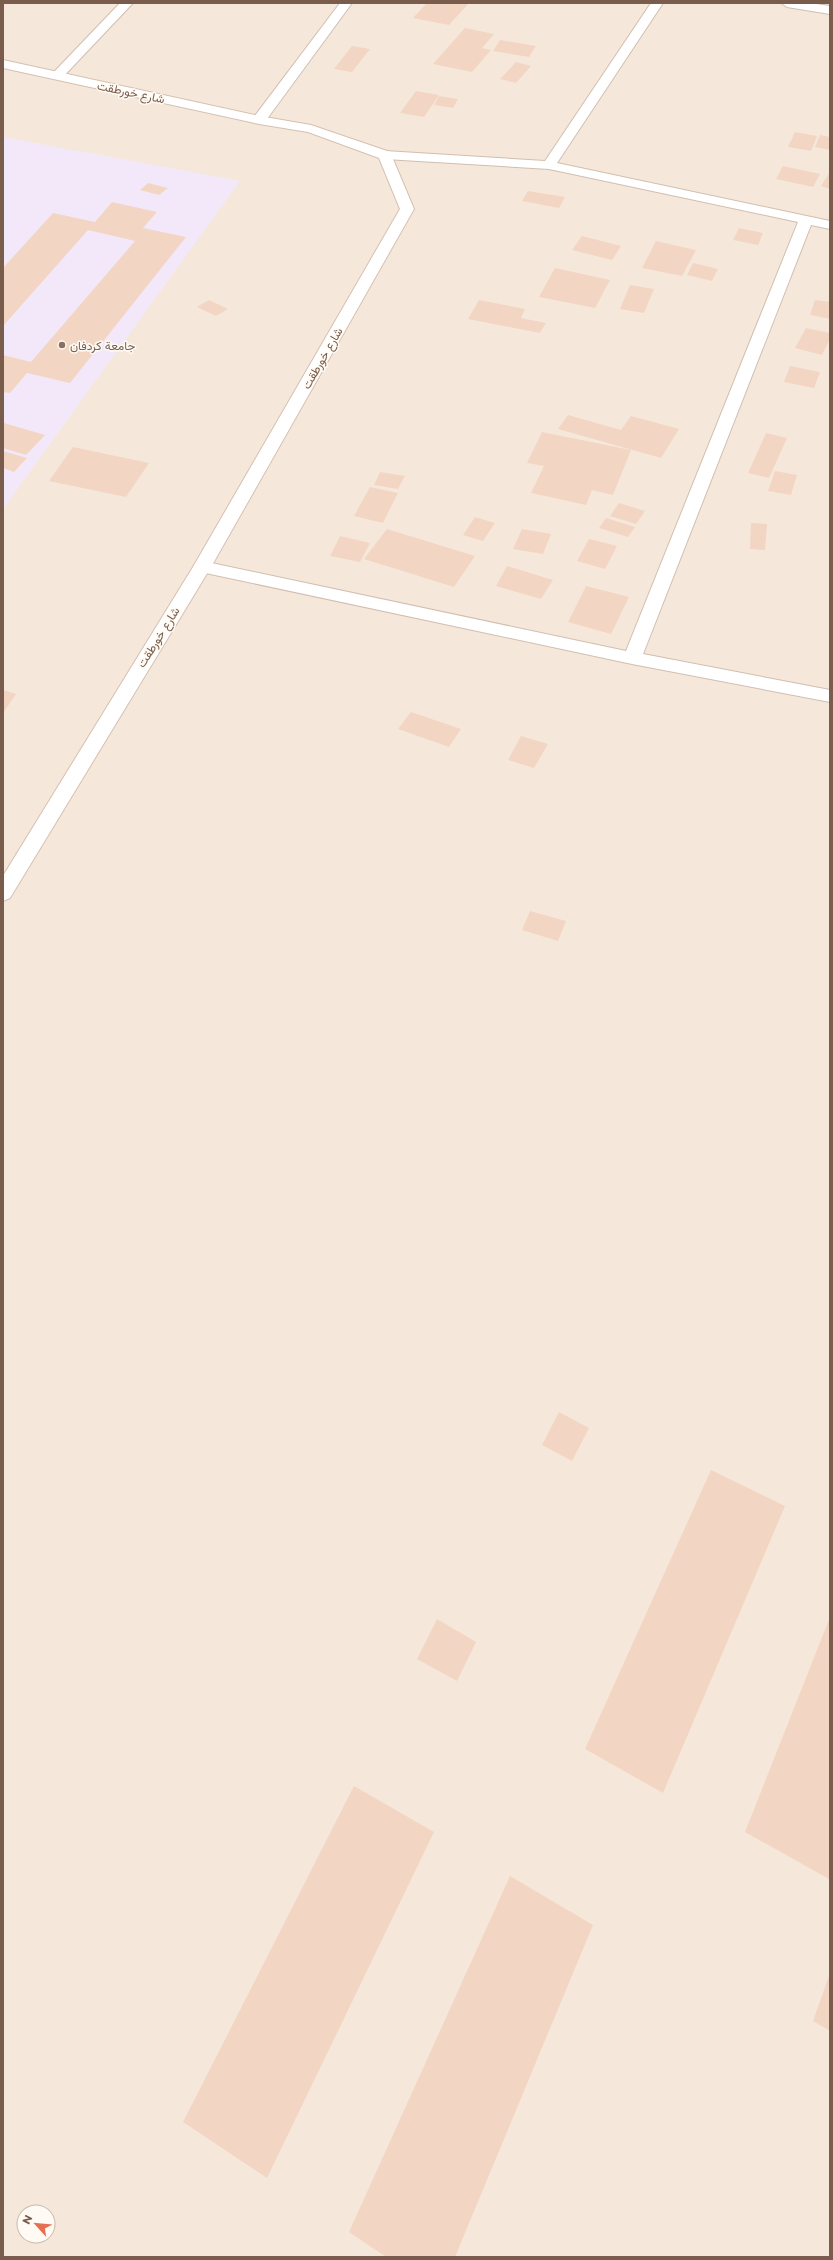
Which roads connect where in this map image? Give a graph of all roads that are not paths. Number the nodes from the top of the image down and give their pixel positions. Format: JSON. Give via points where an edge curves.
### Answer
{"nodes":[{"id":1,"x":127,"y":3,"type":"edge"},
{"id":2,"x":346,"y":3,"type":"edge"},
{"id":3,"x":657,"y":3,"type":"edge"},
{"id":4,"x":787,"y":3,"type":"edge"},
{"id":5,"x":830,"y":10,"type":"edge"},
{"id":6,"x":3,"y":64,"type":"edge"},
{"id":7,"x":57,"y":76,"type":"junction"},
{"id":8,"x":259,"y":120,"type":"junction"},
{"id":9,"x":385,"y":155,"type":"junction"},
{"id":10,"x":549,"y":165,"type":"junction"},
{"id":11,"x":806,"y":220,"type":"junction"},
{"id":12,"x":830,"y":225,"type":"edge"},
{"id":13,"x":202,"y":567,"type":"junction"},
{"id":14,"x":632,"y":658,"type":"junction"},
{"id":15,"x":830,"y":696,"type":"edge"},
{"id":16,"x":3,"y":893,"type":"edge"}],
"edges":[{"from":1,"to":7,"type":"street"},
{"from":2,"to":8,"type":"street"},
{"from":3,"to":10,"type":"street"},
{"from":4,"to":5,"type":"street"},
{"from":6,"to":7,"type":"street","name":"شارع خورطقت"},
{"from":7,"to":8,"type":"street","name":"شارع خورطقت"},
{"from":8,"to":9,"type":"street","name":"شارع خورطقت","via":[[311,129]]},
{"from":9,"to":10,"type":"street"},
{"from":9,"to":13,"type":"street","name":"شارع خورطقت","via":[[407,210]]},
{"from":10,"to":11,"type":"street"},
{"from":11,"to":12,"type":"street"},
{"from":11,"to":14,"type":"street"},
{"from":13,"to":14,"type":"street"},
{"from":13,"to":16,"type":"street","name":"شارع خورطقت"},
{"from":14,"to":15,"type":"street"}]}
